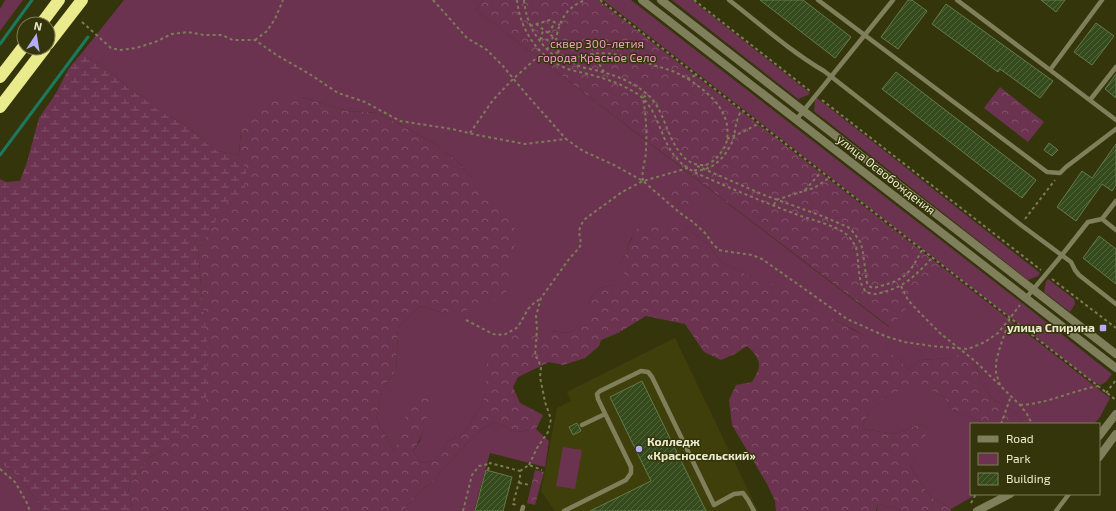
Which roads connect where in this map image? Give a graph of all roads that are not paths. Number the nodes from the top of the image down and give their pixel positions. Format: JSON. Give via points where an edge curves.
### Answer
{"nodes":[{"id":1,"x":59,"y":0,"type":"edge"},
{"id":2,"x":82,"y":0,"type":"edge"},
{"id":3,"x":642,"y":0,"type":"edge"},
{"id":4,"x":661,"y":0,"type":"edge"},
{"id":5,"x":729,"y":0,"type":"edge"},
{"id":6,"x":818,"y":0,"type":"edge"},
{"id":7,"x":893,"y":0,"type":"edge"},
{"id":8,"x":957,"y":0,"type":"edge"},
{"id":9,"x":1102,"y":0,"type":"edge"},
{"id":10,"x":47,"y":16,"type":"edge"},
{"id":11,"x":56,"y":34,"type":"edge"},
{"id":12,"x":865,"y":36,"type":"junction"},
{"id":13,"x":16,"y":56,"type":"edge"},
{"id":14,"x":39,"y":56,"type":"edge"},
{"id":15,"x":1116,"y":67,"type":"edge"},
{"id":16,"x":1050,"y":70,"type":"junction"},
{"id":17,"x":0,"y":77,"type":"edge"},
{"id":18,"x":831,"y":77,"type":"junction"},
{"id":19,"x":1090,"y":100,"type":"junction"},
{"id":20,"x":0,"y":107,"type":"edge"},
{"id":21,"x":803,"y":111,"type":"junction"},
{"id":22,"x":796,"y":120,"type":"junction"},
{"id":23,"x":1116,"y":120,"type":"edge"},
{"id":24,"x":1116,"y":129,"type":"edge"},
{"id":25,"x":1116,"y":201,"type":"edge"},
{"id":26,"x":1102,"y":219,"type":"junction"},
{"id":27,"x":1116,"y":230,"type":"edge"},
{"id":28,"x":1062,"y":256,"type":"junction"},
{"id":29,"x":1033,"y":289,"type":"junction"},
{"id":30,"x":1026,"y":298,"type":"junction"},
{"id":31,"x":1116,"y":304,"type":"edge"},
{"id":32,"x":1116,"y":354,"type":"edge"},
{"id":33,"x":1116,"y":368,"type":"edge"},
{"id":34,"x":605,"y":414,"type":"junction"},
{"id":35,"x":1116,"y":414,"type":"edge"},
{"id":36,"x":582,"y":425,"type":"dead end"},
{"id":37,"x":1116,"y":434,"type":"edge"},
{"id":38,"x":1100,"y":435,"type":"edge"},
{"id":39,"x":1100,"y":456,"type":"edge"},
{"id":40,"x":1008,"y":495,"type":"edge"},
{"id":41,"x":1069,"y":495,"type":"edge"},
{"id":42,"x":564,"y":511,"type":"edge"},
{"id":43,"x":754,"y":511,"type":"edge"},
{"id":44,"x":977,"y":511,"type":"edge"},
{"id":45,"x":1056,"y":511,"type":"edge"}],
"edges":[{"from":1,"to":10,"type":"highway"},
{"from":2,"to":11,"type":"highway"},
{"from":3,"to":22,"type":"street","name":"улица Освобождения"},
{"from":4,"to":21,"type":"street","name":"улица Освобождения"},
{"from":5,"to":18,"type":"lane"},
{"from":6,"to":12,"type":"lane"},
{"from":7,"to":12,"type":"lane"},
{"from":8,"to":16,"type":"lane"},
{"from":9,"to":16,"type":"lane"},
{"from":12,"to":18,"type":"lane"},
{"from":12,"to":24,"type":"lane","via":[[1047,172],[1060,173]]},
{"from":13,"to":17,"type":"highway"},
{"from":14,"to":20,"type":"highway"},
{"from":15,"to":19,"type":"lane"},
{"from":16,"to":19,"type":"lane"},
{"from":18,"to":21,"type":"lane"},
{"from":18,"to":28,"type":"lane"},
{"from":19,"to":23,"type":"lane"},
{"from":21,"to":22,"type":"lane"},
{"from":21,"to":29,"type":"street","name":"улица Освобождения"},
{"from":22,"to":30,"type":"street","name":"улица Освобождения"},
{"from":25,"to":26,"type":"lane"},
{"from":26,"to":27,"type":"lane"},
{"from":26,"to":28,"type":"lane","via":[[1088,222]]},
{"from":28,"to":29,"type":"lane"},
{"from":28,"to":31,"type":"lane","via":[[1071,262],[1079,275]]},
{"from":29,"to":30,"type":"lane"},
{"from":29,"to":32,"type":"street","name":"улица Освобождения"},
{"from":30,"to":33,"type":"street","name":"улица Освобождения"},
{"from":34,"to":36,"type":"lane"},
{"from":34,"to":42,"type":"lane","via":[[631,467],[631,473],[626,480]]},
{"from":34,"to":43,"type":"lane","via":[[598,399],[597,394],[600,391],[641,371],[648,372],[714,505],[734,494],[743,493]]},
{"from":35,"to":38,"type":"street"},
{"from":37,"to":39,"type":"street"},
{"from":40,"to":44,"type":"street"},
{"from":41,"to":45,"type":"lane"}]}
